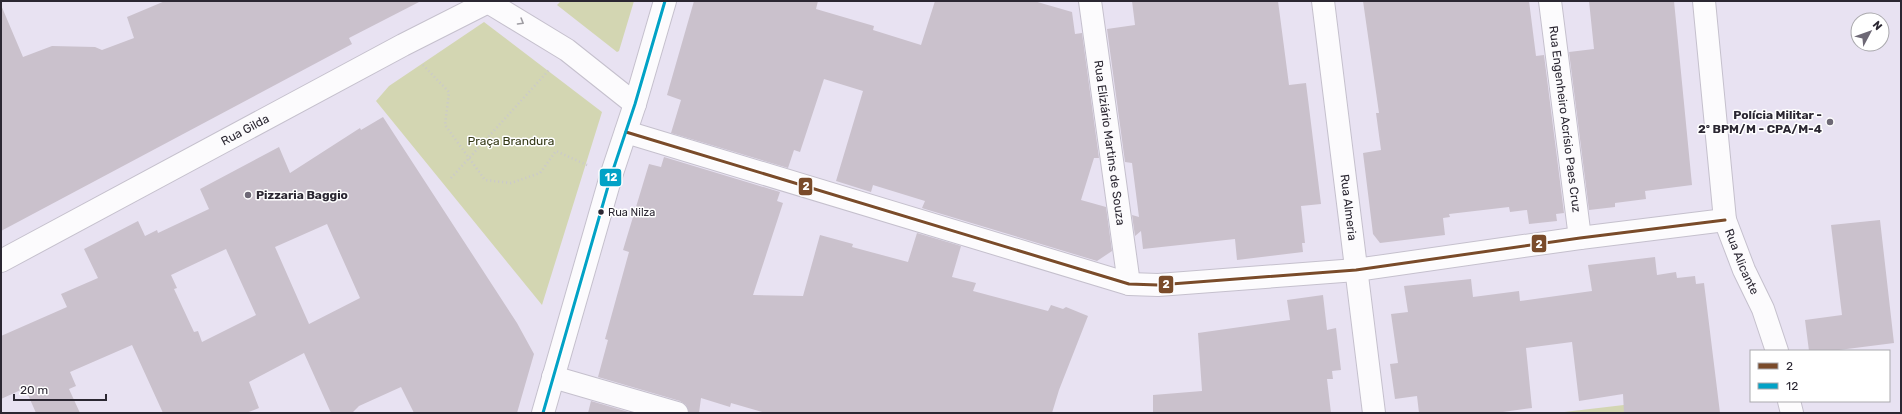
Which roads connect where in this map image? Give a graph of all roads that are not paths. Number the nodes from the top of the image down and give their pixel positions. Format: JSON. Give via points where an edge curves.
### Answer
{"nodes":[{"id":1,"x":488,"y":1,"type":"edge"},
{"id":2,"x":665,"y":1,"type":"edge"},
{"id":3,"x":1090,"y":1,"type":"edge"},
{"id":4,"x":1323,"y":1,"type":"edge"},
{"id":5,"x":1550,"y":1,"type":"edge"},
{"id":6,"x":1704,"y":1,"type":"edge"},
{"id":7,"x":635,"y":104,"type":"junction"},
{"id":8,"x":626,"y":132,"type":"junction"},
{"id":9,"x":1725,"y":220,"type":"junction"},
{"id":10,"x":1580,"y":238,"type":"junction"},
{"id":11,"x":1,"y":261,"type":"edge"},
{"id":12,"x":1356,"y":270,"type":"junction"},
{"id":13,"x":1129,"y":284,"type":"junction"},
{"id":14,"x":1777,"y":350,"type":"edge"},
{"id":15,"x":553,"y":377,"type":"junction"},
{"id":16,"x":1789,"y":402,"type":"edge"},
{"id":17,"x":543,"y":413,"type":"edge"},
{"id":18,"x":677,"y":413,"type":"edge"},
{"id":19,"x":1374,"y":413,"type":"edge"},
{"id":20,"x":1792,"y":413,"type":"edge"}],
"edges":[{"from":1,"to":7,"type":"street","one_way":true,"via":[[567,50]]},
{"from":1,"to":11,"type":"street","name":"Rua Gilda"},
{"from":2,"to":7,"type":"street"},
{"from":3,"to":13,"type":"street","name":"Rua Eliziário Martins de Souza"},
{"from":4,"to":12,"type":"street","name":"Rua Almeria"},
{"from":5,"to":10,"type":"street","name":"Rua Engenheiro Acrísio Paes Cruz"},
{"from":6,"to":9,"type":"street","name":"Rua Alicante"},
{"from":7,"to":8,"type":"street"},
{"from":8,"to":13,"type":"street"},
{"from":8,"to":15,"type":"street"},
{"from":9,"to":10,"type":"street"},
{"from":9,"to":14,"type":"street","name":"Rua Alicante","via":[[1744,270],[1763,309]]},
{"from":10,"to":12,"type":"street"},
{"from":12,"to":13,"type":"street","via":[[1158,285]]},
{"from":12,"to":19,"type":"street","name":"Rua Almeria"},
{"from":15,"to":17,"type":"street"},
{"from":15,"to":18,"type":"street"},
{"from":16,"to":20,"type":"street"}]}
